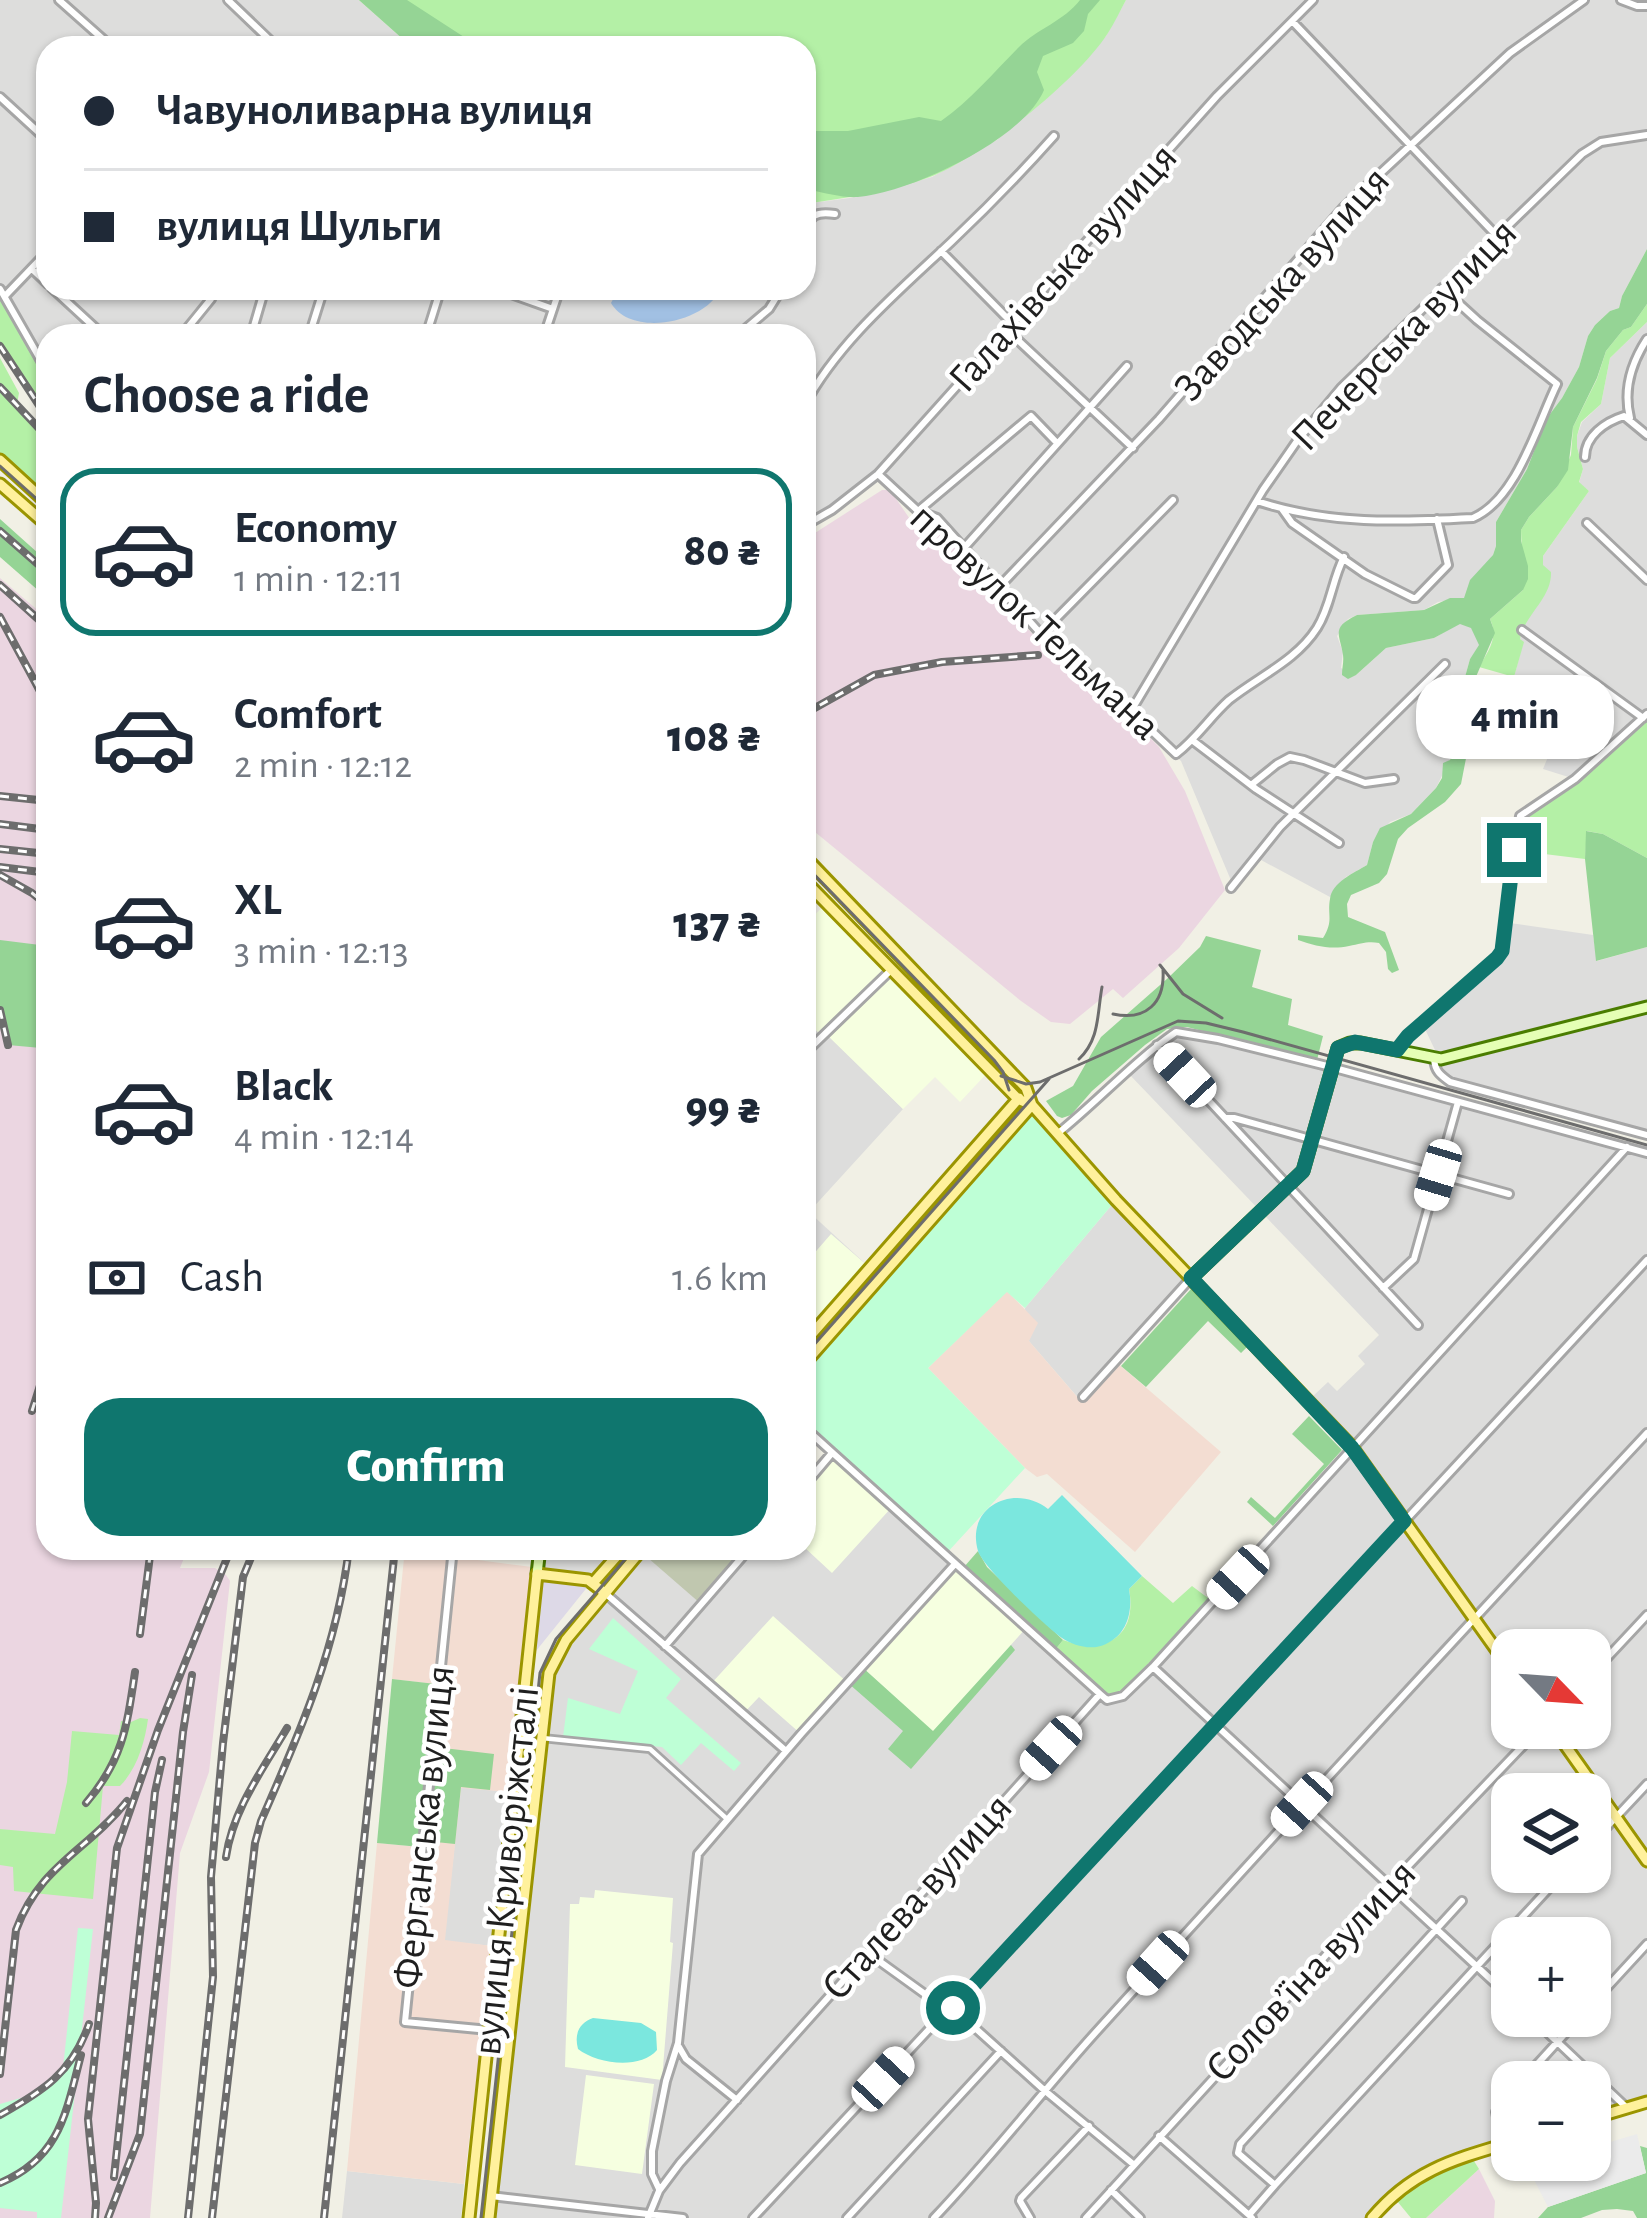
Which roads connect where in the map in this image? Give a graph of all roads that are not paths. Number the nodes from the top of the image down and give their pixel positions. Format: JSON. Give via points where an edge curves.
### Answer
{"nodes":[{"id":1,"x":59,"y":0,"type":"edge"},
{"id":2,"x":228,"y":0,"type":"edge"},
{"id":3,"x":1312,"y":0,"type":"edge"},
{"id":4,"x":1584,"y":0,"type":"edge"},
{"id":5,"x":1621,"y":0,"type":"edge"},
{"id":6,"x":1647,"y":6,"type":"edge"},
{"id":7,"x":1292,"y":21,"type":"junction"},
{"id":8,"x":100,"y":36,"type":"edge"},
{"id":9,"x":266,"y":36,"type":"edge"},
{"id":10,"x":0,"y":98,"type":"edge"},
{"id":11,"x":36,"y":130,"type":"edge"},
{"id":12,"x":1647,"y":135,"type":"edge"},
{"id":13,"x":1054,"y":136,"type":"dead end"},
{"id":14,"x":1409,"y":145,"type":"junction"},
{"id":15,"x":816,"y":213,"type":"edge"},
{"id":16,"x":835,"y":214,"type":"dead end"},
{"id":17,"x":1496,"y":236,"type":"junction"},
{"id":18,"x":941,"y":251,"type":"junction"},
{"id":19,"x":36,"y":264,"type":"edge"},
{"id":20,"x":32,"y":269,"type":"junction"},
{"id":21,"x":36,"y":273,"type":"edge"},
{"id":22,"x":1442,"y":288,"type":"junction"},
{"id":23,"x":2,"y":293,"type":"edge"},
{"id":24,"x":65,"y":300,"type":"edge"},
{"id":25,"x":211,"y":300,"type":"edge"},
{"id":26,"x":528,"y":300,"type":"edge"},
{"id":27,"x":556,"y":300,"type":"edge"},
{"id":28,"x":775,"y":300,"type":"edge"},
{"id":29,"x":553,"y":309,"type":"junction"},
{"id":30,"x":91,"y":324,"type":"edge"},
{"id":31,"x":192,"y":324,"type":"edge"},
{"id":32,"x":548,"y":324,"type":"edge"},
{"id":33,"x":751,"y":324,"type":"edge"},
{"id":34,"x":1010,"y":327,"type":"junction"},
{"id":35,"x":1647,"y":339,"type":"edge"},
{"id":36,"x":36,"y":352,"type":"edge"},
{"id":37,"x":1127,"y":366,"type":"dead end"},
{"id":38,"x":816,"y":387,"type":"edge"},
{"id":39,"x":1089,"y":408,"type":"junction"},
{"id":40,"x":1627,"y":418,"type":"junction"},
{"id":41,"x":1647,"y":435,"type":"edge"},
{"id":42,"x":1057,"y":443,"type":"junction"},
{"id":43,"x":1133,"y":448,"type":"junction"},
{"id":44,"x":1585,"y":457,"type":"dead end"},
{"id":45,"x":0,"y":460,"type":"edge"},
{"id":46,"x":878,"y":475,"type":"junction"},
{"id":47,"x":0,"y":484,"type":"edge"},
{"id":48,"x":36,"y":493,"type":"edge"},
{"id":49,"x":1173,"y":500,"type":"dead end"},
{"id":50,"x":1257,"y":501,"type":"junction"},
{"id":51,"x":1282,"y":509,"type":"junction"},
{"id":52,"x":918,"y":511,"type":"junction"},
{"id":53,"x":36,"y":516,"type":"edge"},
{"id":54,"x":816,"y":519,"type":"edge"},
{"id":55,"x":1437,"y":519,"type":"junction"},
{"id":56,"x":1587,"y":523,"type":"dead end"},
{"id":57,"x":964,"y":548,"type":"junction"},
{"id":58,"x":1344,"y":557,"type":"junction"},
{"id":59,"x":1647,"y":580,"type":"edge"},
{"id":60,"x":998,"y":588,"type":"junction"},
{"id":61,"x":1522,"y":629,"type":"dead end"},
{"id":62,"x":1041,"y":634,"type":"junction"},
{"id":63,"x":1445,"y":664,"type":"dead end"},
{"id":64,"x":1131,"y":711,"type":"junction"},
{"id":65,"x":1645,"y":716,"type":"edge"},
{"id":66,"x":1192,"y":740,"type":"junction"},
{"id":67,"x":1334,"y":772,"type":"junction"},
{"id":68,"x":1394,"y":778,"type":"dead end"},
{"id":69,"x":1251,"y":785,"type":"junction"},
{"id":70,"x":1293,"y":814,"type":"junction"},
{"id":71,"x":1339,"y":843,"type":"dead end"},
{"id":72,"x":816,"y":868,"type":"edge"},
{"id":73,"x":1232,"y":888,"type":"dead end"},
{"id":74,"x":816,"y":892,"type":"edge"},
{"id":75,"x":891,"y":970,"type":"junction"},
{"id":76,"x":1647,"y":1007,"type":"edge"},
{"id":77,"x":816,"y":1042,"type":"edge"},
{"id":78,"x":1156,"y":1045,"type":"junction"},
{"id":79,"x":1397,"y":1050,"type":"junction"},
{"id":80,"x":1434,"y":1059,"type":"junction"},
{"id":81,"x":1331,"y":1067,"type":"junction"},
{"id":82,"x":1028,"y":1089,"type":"junction"},
{"id":83,"x":1018,"y":1099,"type":"junction"},
{"id":84,"x":1458,"y":1102,"type":"junction"},
{"id":85,"x":1032,"y":1105,"type":"junction"},
{"id":86,"x":1226,"y":1118,"type":"junction"},
{"id":87,"x":1057,"y":1134,"type":"junction"},
{"id":88,"x":1647,"y":1135,"type":"edge"},
{"id":89,"x":1311,"y":1141,"type":"junction"},
{"id":90,"x":1627,"y":1147,"type":"junction"},
{"id":91,"x":1647,"y":1153,"type":"edge"},
{"id":92,"x":1438,"y":1175,"type":"junction"},
{"id":93,"x":1289,"y":1185,"type":"junction"},
{"id":94,"x":1509,"y":1194,"type":"dead end"},
{"id":95,"x":1647,"y":1260,"type":"edge"},
{"id":96,"x":1191,"y":1278,"type":"junction"},
{"id":97,"x":1383,"y":1288,"type":"junction"},
{"id":98,"x":1418,"y":1325,"type":"dead end"},
{"id":99,"x":816,"y":1329,"type":"edge"},
{"id":100,"x":816,"y":1350,"type":"edge"},
{"id":101,"x":1083,"y":1397,"type":"dead end"},
{"id":102,"x":1647,"y":1432,"type":"edge"},
{"id":103,"x":816,"y":1438,"type":"edge"},
{"id":104,"x":1352,"y":1448,"type":"junction"},
{"id":105,"x":832,"y":1453,"type":"junction"},
{"id":106,"x":816,"y":1472,"type":"edge"},
{"id":107,"x":1404,"y":1521,"type":"junction"},
{"id":108,"x":452,"y":1560,"type":"edge"},
{"id":109,"x":539,"y":1560,"type":"edge"},
{"id":110,"x":613,"y":1560,"type":"edge"},
{"id":111,"x":633,"y":1560,"type":"edge"},
{"id":112,"x":740,"y":1560,"type":"edge"},
{"id":113,"x":955,"y":1564,"type":"junction"},
{"id":114,"x":537,"y":1574,"type":"junction"},
{"id":115,"x":593,"y":1583,"type":"junction"},
{"id":116,"x":605,"y":1593,"type":"junction"},
{"id":117,"x":1647,"y":1616,"type":"edge"},
{"id":118,"x":1474,"y":1618,"type":"junction"},
{"id":119,"x":1491,"y":1642,"type":"edge"},
{"id":120,"x":665,"y":1646,"type":"junction"},
{"id":121,"x":1611,"y":1654,"type":"edge"},
{"id":122,"x":1153,"y":1667,"type":"junction"},
{"id":123,"x":1100,"y":1694,"type":"junction"},
{"id":124,"x":1216,"y":1722,"type":"junction"},
{"id":125,"x":542,"y":1738,"type":"junction"},
{"id":126,"x":1520,"y":1749,"type":"edge"},
{"id":127,"x":1568,"y":1749,"type":"edge"},
{"id":128,"x":786,"y":1751,"type":"junction"},
{"id":129,"x":1647,"y":1784,"type":"edge"},
{"id":130,"x":1302,"y":1804,"type":"junction"},
{"id":131,"x":1616,"y":1817,"type":"junction"},
{"id":132,"x":727,"y":1819,"type":"junction"},
{"id":133,"x":1611,"y":1822,"type":"edge"},
{"id":134,"x":1647,"y":1861,"type":"edge"},
{"id":135,"x":1390,"y":1885,"type":"junction"},
{"id":136,"x":1544,"y":1893,"type":"edge"},
{"id":137,"x":1462,"y":1901,"type":"dead end"},
{"id":138,"x":1437,"y":1929,"type":"junction"},
{"id":139,"x":1647,"y":1944,"type":"edge"},
{"id":140,"x":868,"y":1953,"type":"junction"},
{"id":141,"x":1476,"y":1964,"type":"junction"},
{"id":142,"x":1491,"y":1979,"type":"edge"},
{"id":143,"x":1611,"y":1983,"type":"edge"},
{"id":144,"x":950,"y":2009,"type":"junction"},
{"id":145,"x":489,"y":2030,"type":"junction"},
{"id":146,"x":1552,"y":2037,"type":"edge"},
{"id":147,"x":1562,"y":2037,"type":"edge"},
{"id":148,"x":1557,"y":2042,"type":"junction"},
{"id":149,"x":678,"y":2043,"type":"junction"},
{"id":150,"x":1000,"y":2051,"type":"junction"},
{"id":151,"x":1540,"y":2061,"type":"edge"},
{"id":152,"x":1044,"y":2090,"type":"junction"},
{"id":153,"x":737,"y":2100,"type":"junction"},
{"id":154,"x":1644,"y":2101,"type":"edge"},
{"id":155,"x":1627,"y":2108,"type":"junction"},
{"id":156,"x":1611,"y":2113,"type":"edge"},
{"id":157,"x":1089,"y":2126,"type":"junction"},
{"id":158,"x":1159,"y":2136,"type":"junction"},
{"id":159,"x":1491,"y":2149,"type":"edge"},
{"id":160,"x":1133,"y":2164,"type":"junction"},
{"id":161,"x":1275,"y":2185,"type":"junction"},
{"id":162,"x":659,"y":2191,"type":"junction"},
{"id":163,"x":1111,"y":2191,"type":"junction"},
{"id":164,"x":471,"y":2194,"type":"junction"},
{"id":165,"x":491,"y":2196,"type":"junction"},
{"id":166,"x":648,"y":2216,"type":"edge"},
{"id":167,"x":1251,"y":2217,"type":"edge"},
{"id":168,"x":469,"y":2218,"type":"edge"},
{"id":169,"x":489,"y":2218,"type":"edge"},
{"id":170,"x":683,"y":2218,"type":"edge"},
{"id":171,"x":753,"y":2218,"type":"edge"},
{"id":172,"x":847,"y":2218,"type":"edge"},
{"id":173,"x":934,"y":2218,"type":"edge"},
{"id":174,"x":1030,"y":2218,"type":"edge"},
{"id":175,"x":1086,"y":2218,"type":"edge"},
{"id":176,"x":1140,"y":2218,"type":"edge"},
{"id":177,"x":1372,"y":2218,"type":"edge"}],
"edges":[{"from":1,"to":8,"type":"street"},
{"from":2,"to":9,"type":"street"},
{"from":3,"to":7,"type":"street","name":"Галахівська вулиця"},
{"from":4,"to":14,"type":"street","name":"Заводська вулиця","via":[[1510,53]]},
{"from":5,"to":6,"type":"street"},
{"from":7,"to":14,"type":"street"},
{"from":7,"to":34,"type":"street","name":"Галахівська вулиця"},
{"from":10,"to":11,"type":"street"},
{"from":12,"to":17,"type":"street","name":"Печерська вулиця","via":[[1592,147]]},
{"from":13,"to":18,"type":"street"},
{"from":14,"to":17,"type":"street"},
{"from":14,"to":43,"type":"street","name":"Заводська вулиця","via":[[1343,208]]},
{"from":15,"to":16,"type":"street"},
{"from":17,"to":22,"type":"street","name":"Печерська вулиця"},
{"from":18,"to":34,"type":"street"},
{"from":18,"to":38,"type":"street"},
{"from":19,"to":20,"type":"street"},
{"from":20,"to":21,"type":"street"},
{"from":20,"to":23,"type":"street"},
{"from":22,"to":50,"type":"street","name":"Печерська вулиця","via":[[1341,388]]},
{"from":22,"to":55,"type":"street","via":[[1557,384],[1503,496],[1473,518]]},
{"from":23,"to":36,"type":"street"},
{"from":24,"to":30,"type":"street"},
{"from":25,"to":31,"type":"street"},
{"from":26,"to":29,"type":"street"},
{"from":27,"to":29,"type":"street"},
{"from":28,"to":33,"type":"street"},
{"from":29,"to":32,"type":"street"},
{"from":34,"to":39,"type":"street"},
{"from":34,"to":46,"type":"street","name":"Галахівська вулиця"},
{"from":35,"to":40,"type":"street","via":[[1628,384]]},
{"from":37,"to":39,"type":"street"},
{"from":39,"to":42,"type":"street"},
{"from":39,"to":43,"type":"street"},
{"from":40,"to":41,"type":"street"},
{"from":40,"to":44,"type":"street","via":[[1594,433]]},
{"from":42,"to":52,"type":"street","via":[[1029,417]]},
{"from":42,"to":57,"type":"street"},
{"from":43,"to":60,"type":"street","name":"Заводська вулиця"},
{"from":45,"to":48,"type":"main road"},
{"from":46,"to":52,"type":"street","name":"провулок Тельмана"},
{"from":46,"to":54,"type":"street","name":"Галахівська вулиця"},
{"from":47,"to":53,"type":"main road"},
{"from":49,"to":62,"type":"street"},
{"from":50,"to":51,"type":"street"},
{"from":50,"to":64,"type":"street","name":"Печерська вулиця"},
{"from":51,"to":55,"type":"street","via":[[1353,521]]},
{"from":51,"to":58,"type":"street"},
{"from":52,"to":57,"type":"street","name":"провулок Тельмана","via":[[937,518]]},
{"from":55,"to":58,"type":"street","via":[[1448,565],[1416,598]]},
{"from":56,"to":59,"type":"street"},
{"from":57,"to":60,"type":"street","name":"провулок Тельмана"},
{"from":58,"to":66,"type":"street","via":[[1326,612],[1303,646],[1232,698]]},
{"from":60,"to":62,"type":"street","name":"провулок Тельмана"},
{"from":61,"to":65,"type":"street"},
{"from":62,"to":64,"type":"street","name":"провулок Тельмана"},
{"from":63,"to":67,"type":"street"},
{"from":64,"to":66,"type":"street","name":"провулок Тельмана","via":[[1176,754]]},
{"from":65,"to":79,"type":"street","via":[[1520,816],[1502,951]]},
{"from":66,"to":69,"type":"street"},
{"from":67,"to":68,"type":"street","via":[[1365,783]]},
{"from":67,"to":69,"type":"street","via":[[1290,757]]},
{"from":67,"to":70,"type":"street"},
{"from":69,"to":70,"type":"street"},
{"from":70,"to":71,"type":"street"},
{"from":70,"to":73,"type":"street"},
{"from":72,"to":82,"type":"main road"},
{"from":74,"to":75,"type":"main road"},
{"from":75,"to":77,"type":"street"},
{"from":75,"to":83,"type":"main road"},
{"from":76,"to":80,"type":"main road"},
{"from":78,"to":81,"type":"street","via":[[1176,1032],[1192,1033]]},
{"from":78,"to":86,"type":"street"},
{"from":78,"to":87,"type":"street"},
{"from":79,"to":80,"type":"main road"},
{"from":79,"to":81,"type":"main road","via":[[1345,1044]]},
{"from":80,"to":88,"type":"street","via":[[1450,1082]]},
{"from":81,"to":84,"type":"street"},
{"from":81,"to":89,"type":"main road"},
{"from":82,"to":83,"type":"main road"},
{"from":82,"to":85,"type":"main road"},
{"from":83,"to":85,"type":"main road"},
{"from":83,"to":99,"type":"main road"},
{"from":84,"to":90,"type":"street"},
{"from":84,"to":92,"type":"street"},
{"from":85,"to":87,"type":"main road"},
{"from":85,"to":100,"type":"main road"},
{"from":86,"to":89,"type":"street"},
{"from":86,"to":93,"type":"street"},
{"from":87,"to":96,"type":"main road"},
{"from":89,"to":92,"type":"street"},
{"from":89,"to":93,"type":"main road","via":[[1303,1171]]},
{"from":90,"to":91,"type":"street"},
{"from":90,"to":104,"type":"street","name":"Сталева вулиця"},
{"from":92,"to":94,"type":"street"},
{"from":92,"to":97,"type":"street","via":[[1414,1259]]},
{"from":93,"to":96,"type":"main road"},
{"from":93,"to":97,"type":"street"},
{"from":95,"to":107,"type":"street"},
{"from":96,"to":101,"type":"street"},
{"from":96,"to":104,"type":"main road"},
{"from":97,"to":98,"type":"street"},
{"from":102,"to":118,"type":"street"},
{"from":103,"to":105,"type":"street"},
{"from":104,"to":107,"type":"main road"},
{"from":104,"to":122,"type":"street","name":"Сталева вулиця"},
{"from":105,"to":106,"type":"street"},
{"from":105,"to":113,"type":"street"},
{"from":107,"to":118,"type":"main road"},
{"from":107,"to":124,"type":"street"},
{"from":108,"to":145,"type":"street","name":"Ферганська вулиця","via":[[405,2022]]},
{"from":109,"to":114,"type":"main road","name":"вулиця Криворіжсталі"},
{"from":110,"to":115,"type":"main road"},
{"from":111,"to":116,"type":"main road","name":"вулиця Криворіжсталі"},
{"from":112,"to":120,"type":"street"},
{"from":113,"to":123,"type":"street"},
{"from":113,"to":128,"type":"street"},
{"from":114,"to":115,"type":"main road"},
{"from":114,"to":145,"type":"main road","name":"вулиця Криворіжсталі"},
{"from":115,"to":116,"type":"main road"},
{"from":116,"to":120,"type":"street"},
{"from":116,"to":125,"type":"main road","name":"вулиця Криворіжсталі","via":[[553,1663]]},
{"from":117,"to":121,"type":"street"},
{"from":118,"to":119,"type":"main road"},
{"from":118,"to":130,"type":"street"},
{"from":120,"to":128,"type":"street"},
{"from":122,"to":123,"type":"street","name":"Сталева вулиця","via":[[1117,1699]]},
{"from":122,"to":124,"type":"street"},
{"from":123,"to":140,"type":"street","name":"Сталева вулиця"},
{"from":124,"to":130,"type":"street"},
{"from":124,"to":144,"type":"street"},
{"from":125,"to":132,"type":"street","via":[[650,1750]]},
{"from":125,"to":165,"type":"main road","name":"вулиця Криворіжсталі"},
{"from":126,"to":135,"type":"street","name":"Соловʼїна вулиця"},
{"from":127,"to":131,"type":"main road"},
{"from":128,"to":132,"type":"street"},
{"from":129,"to":131,"type":"street"},
{"from":130,"to":135,"type":"street"},
{"from":130,"to":152,"type":"street"},
{"from":131,"to":133,"type":"street"},
{"from":131,"to":134,"type":"main road"},
{"from":132,"to":149,"type":"street","via":[[696,1862]]},
{"from":135,"to":138,"type":"street"},
{"from":135,"to":158,"type":"street","name":"Соловʼїна вулиця"},
{"from":136,"to":141,"type":"street"},
{"from":137,"to":138,"type":"street"},
{"from":138,"to":141,"type":"street"},
{"from":138,"to":161,"type":"street","via":[[1240,2144],[1238,2152]]},
{"from":139,"to":143,"type":"street"},
{"from":140,"to":144,"type":"street"},
{"from":140,"to":153,"type":"street","name":"Сталева вулиця"},
{"from":141,"to":142,"type":"street"},
{"from":141,"to":161,"type":"street"},
{"from":144,"to":150,"type":"street"},
{"from":144,"to":171,"type":"street"},
{"from":145,"to":164,"type":"main road","name":"вулиця Криворіжсталі"},
{"from":146,"to":148,"type":"street"},
{"from":147,"to":148,"type":"street"},
{"from":148,"to":151,"type":"street"},
{"from":148,"to":155,"type":"street"},
{"from":149,"to":153,"type":"street"},
{"from":149,"to":162,"type":"street","via":[[652,2151]]},
{"from":150,"to":152,"type":"street"},
{"from":150,"to":172,"type":"street"},
{"from":152,"to":157,"type":"street"},
{"from":152,"to":173,"type":"street"},
{"from":153,"to":162,"type":"street","name":"Сталева вулиця"},
{"from":154,"to":155,"type":"main road"},
{"from":155,"to":156,"type":"main road"},
{"from":157,"to":160,"type":"street"},
{"from":157,"to":174,"type":"street","via":[[1021,2198]]},
{"from":158,"to":160,"type":"street","name":"Соловʼїна вулиця"},
{"from":158,"to":167,"type":"street"},
{"from":159,"to":177,"type":"main road","via":[[1417,2177]]},
{"from":160,"to":163,"type":"street","name":"Соловʼїна вулиця"},
{"from":161,"to":167,"type":"street"},
{"from":162,"to":166,"type":"street","name":"Сталева вулиця"},
{"from":163,"to":175,"type":"street","name":"Соловʼїна вулиця"},
{"from":163,"to":176,"type":"street"},
{"from":164,"to":165,"type":"main road"},
{"from":164,"to":168,"type":"main road","name":"вулиця Криворіжсталі"},
{"from":165,"to":166,"type":"street"},
{"from":165,"to":169,"type":"main road","name":"вулиця Криворіжсталі"},
{"from":166,"to":170,"type":"street"}]}
